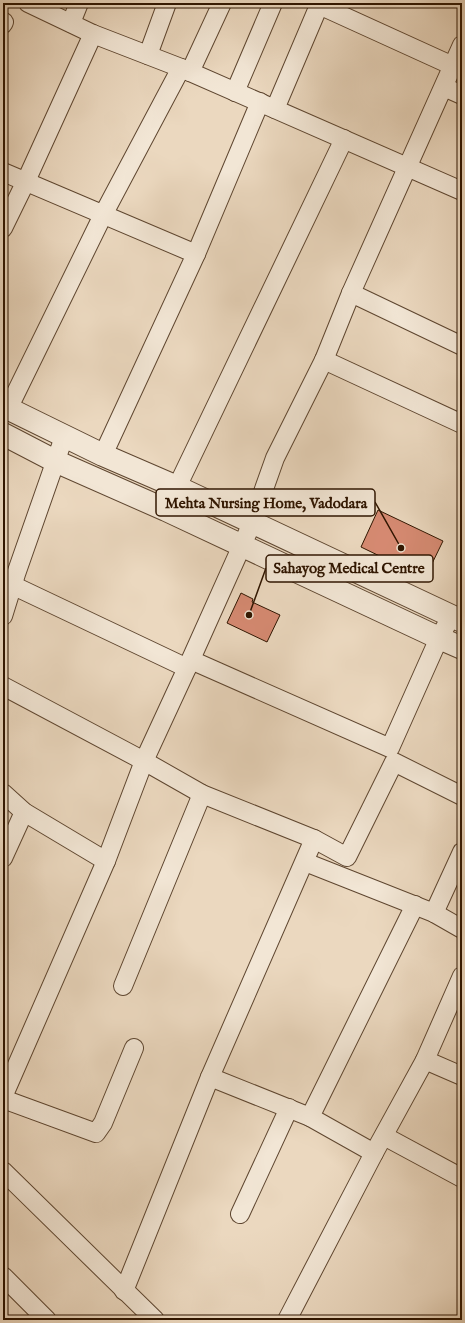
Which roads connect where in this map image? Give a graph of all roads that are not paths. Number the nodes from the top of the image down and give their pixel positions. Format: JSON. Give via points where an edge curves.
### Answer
{"nodes":[{"id":1,"x":28,"y":3,"type":"edge"},
{"id":2,"x":79,"y":3,"type":"edge"},
{"id":3,"x":167,"y":3,"type":"edge"},
{"id":4,"x":222,"y":3,"type":"edge"},
{"id":5,"x":273,"y":3,"type":"edge"},
{"id":6,"x":319,"y":4,"type":"edge"},
{"id":7,"x":70,"y":23,"type":"junction"},
{"id":8,"x":93,"y":34,"type":"junction"},
{"id":9,"x":462,"y":45,"type":"edge"},
{"id":10,"x":148,"y":55,"type":"junction"},
{"id":11,"x":453,"y":66,"type":"junction"},
{"id":12,"x":185,"y":70,"type":"junction"},
{"id":13,"x":444,"y":87,"type":"junction"},
{"id":14,"x":235,"y":92,"type":"junction"},
{"id":15,"x":462,"y":95,"type":"edge"},
{"id":16,"x":268,"y":106,"type":"junction"},
{"id":17,"x":344,"y":139,"type":"junction"},
{"id":18,"x":407,"y":167,"type":"junction"},
{"id":19,"x":3,"y":172,"type":"edge"},
{"id":20,"x":26,"y":182,"type":"junction"},
{"id":21,"x":462,"y":191,"type":"edge"},
{"id":22,"x":103,"y":215,"type":"junction"},
{"id":23,"x":3,"y":228,"type":"edge"},
{"id":24,"x":196,"y":254,"type":"junction"},
{"id":25,"x":351,"y":293,"type":"junction"},
{"id":26,"x":462,"y":346,"type":"edge"},
{"id":27,"x":324,"y":360,"type":"junction"},
{"id":28,"x":6,"y":408,"type":"edge"},
{"id":29,"x":462,"y":424,"type":"edge"},
{"id":30,"x":3,"y":434,"type":"edge"},
{"id":31,"x":64,"y":437,"type":"junction"},
{"id":32,"x":103,"y":455,"type":"junction"},
{"id":33,"x":55,"y":461,"type":"junction"},
{"id":34,"x":176,"y":487,"type":"junction"},
{"id":35,"x":252,"y":523,"type":"junction"},
{"id":36,"x":242,"y":546,"type":"junction"},
{"id":37,"x":10,"y":575,"type":"edge"},
{"id":38,"x":3,"y":616,"type":"edge"},
{"id":39,"x":456,"y":619,"type":"edge"},
{"id":40,"x":439,"y":638,"type":"junction"},
{"id":41,"x":462,"y":648,"type":"edge"},
{"id":42,"x":189,"y":664,"type":"junction"},
{"id":43,"x":3,"y":686,"type":"edge"},
{"id":44,"x":144,"y":761,"type":"junction"},
{"id":45,"x":3,"y":793,"type":"edge"},
{"id":46,"x":202,"y":794,"type":"junction"},
{"id":47,"x":462,"y":796,"type":"edge"},
{"id":48,"x":24,"y":812,"type":"junction"},
{"id":49,"x":314,"y":839,"type":"junction"},
{"id":50,"x":462,"y":852,"type":"edge"},
{"id":51,"x":3,"y":858,"type":"edge"},
{"id":52,"x":106,"y":861,"type":"junction"},
{"id":53,"x":305,"y":862,"type":"junction"},
{"id":54,"x":415,"y":905,"type":"junction"},
{"id":55,"x":434,"y":913,"type":"junction"},
{"id":56,"x":462,"y":929,"type":"edge"},
{"id":57,"x":461,"y":979,"type":"edge"},
{"id":58,"x":123,"y":986,"type":"dead end"},
{"id":59,"x":134,"y":1048,"type":"dead end"},
{"id":60,"x":425,"y":1060,"type":"junction"},
{"id":61,"x":462,"y":1076,"type":"edge"},
{"id":62,"x":210,"y":1077,"type":"junction"},
{"id":63,"x":3,"y":1098,"type":"edge"},
{"id":64,"x":289,"y":1108,"type":"junction"},
{"id":65,"x":310,"y":1117,"type":"junction"},
{"id":66,"x":384,"y":1136,"type":"junction"},
{"id":67,"x":374,"y":1153,"type":"junction"},
{"id":68,"x":3,"y":1171,"type":"edge"},
{"id":69,"x":462,"y":1178,"type":"edge"},
{"id":70,"x":240,"y":1214,"type":"dead end"},
{"id":71,"x":3,"y":1276,"type":"edge"},
{"id":72,"x":124,"y":1291,"type":"junction"},
{"id":73,"x":46,"y":1320,"type":"edge"},
{"id":74,"x":155,"y":1320,"type":"edge"},
{"id":75,"x":287,"y":1320,"type":"edge"}],
"edges":[{"from":1,"to":7,"type":"street"},
{"from":2,"to":7,"type":"street"},
{"from":3,"to":10,"type":"street"},
{"from":4,"to":12,"type":"street"},
{"from":5,"to":14,"type":"street"},
{"from":6,"to":11,"type":"street"},
{"from":6,"to":16,"type":"street"},
{"from":7,"to":8,"type":"street"},
{"from":8,"to":10,"type":"street"},
{"from":8,"to":20,"type":"street"},
{"from":9,"to":11,"type":"street"},
{"from":10,"to":12,"type":"street"},
{"from":11,"to":13,"type":"street"},
{"from":12,"to":14,"type":"street"},
{"from":12,"to":22,"type":"street"},
{"from":13,"to":15,"type":"street"},
{"from":13,"to":18,"type":"street"},
{"from":14,"to":16,"type":"street"},
{"from":16,"to":17,"type":"street"},
{"from":16,"to":24,"type":"street"},
{"from":17,"to":18,"type":"street"},
{"from":17,"to":34,"type":"street"},
{"from":18,"to":21,"type":"street"},
{"from":18,"to":25,"type":"street"},
{"from":19,"to":20,"type":"street"},
{"from":20,"to":22,"type":"street"},
{"from":20,"to":23,"type":"street"},
{"from":22,"to":24,"type":"street"},
{"from":22,"to":28,"type":"street"},
{"from":24,"to":32,"type":"street"},
{"from":25,"to":26,"type":"street"},
{"from":25,"to":27,"type":"street"},
{"from":27,"to":29,"type":"street"},
{"from":27,"to":35,"type":"street","via":[[275,458]]},
{"from":28,"to":31,"type":"street"},
{"from":30,"to":33,"type":"street"},
{"from":31,"to":32,"type":"street"},
{"from":31,"to":33,"type":"street"},
{"from":32,"to":34,"type":"street"},
{"from":33,"to":36,"type":"street"},
{"from":33,"to":37,"type":"street"},
{"from":34,"to":35,"type":"street"},
{"from":35,"to":36,"type":"street"},
{"from":35,"to":39,"type":"street"},
{"from":36,"to":40,"type":"street"},
{"from":36,"to":42,"type":"street"},
{"from":37,"to":38,"type":"street"},
{"from":37,"to":42,"type":"street"},
{"from":39,"to":40,"type":"street"},
{"from":40,"to":41,"type":"street"},
{"from":40,"to":42,"type":"street","via":[[390,748]]},
{"from":42,"to":44,"type":"street"},
{"from":43,"to":44,"type":"street"},
{"from":44,"to":46,"type":"street"},
{"from":44,"to":52,"type":"street"},
{"from":45,"to":48,"type":"street"},
{"from":46,"to":49,"type":"street"},
{"from":46,"to":58,"type":"street"},
{"from":47,"to":49,"type":"street","via":[[394,762],[347,856]]},
{"from":48,"to":51,"type":"street"},
{"from":48,"to":52,"type":"street"},
{"from":49,"to":53,"type":"street"},
{"from":50,"to":55,"type":"street"},
{"from":52,"to":63,"type":"street"},
{"from":53,"to":54,"type":"street"},
{"from":53,"to":62,"type":"street"},
{"from":54,"to":55,"type":"street"},
{"from":54,"to":65,"type":"street"},
{"from":55,"to":56,"type":"street"},
{"from":57,"to":60,"type":"street"},
{"from":59,"to":63,"type":"street","via":[[103,1123],[96,1133]]},
{"from":60,"to":61,"type":"street"},
{"from":60,"to":66,"type":"street"},
{"from":62,"to":64,"type":"street"},
{"from":62,"to":72,"type":"street"},
{"from":64,"to":65,"type":"street"},
{"from":64,"to":70,"type":"street"},
{"from":65,"to":67,"type":"street"},
{"from":66,"to":67,"type":"street"},
{"from":66,"to":69,"type":"street"},
{"from":67,"to":75,"type":"street"},
{"from":68,"to":72,"type":"street"},
{"from":71,"to":73,"type":"street"},
{"from":72,"to":74,"type":"street"}]}
